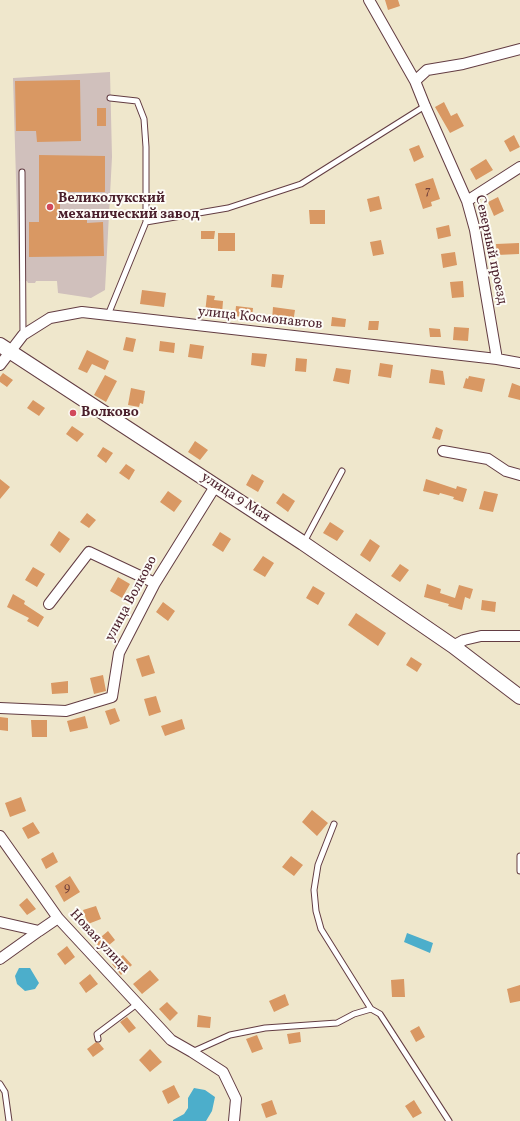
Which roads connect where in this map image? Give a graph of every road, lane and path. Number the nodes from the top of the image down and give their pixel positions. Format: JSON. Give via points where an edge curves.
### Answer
{"nodes":[{"id":1,"x":369,"y":0,"type":"edge"},
{"id":2,"x":520,"y":49,"type":"edge"},
{"id":3,"x":416,"y":81,"type":"junction"},
{"id":4,"x":110,"y":98,"type":"dead end"},
{"id":5,"x":425,"y":106,"type":"junction"},
{"id":6,"x":520,"y":167,"type":"edge"},
{"id":7,"x":22,"y":172,"type":"dead end"},
{"id":8,"x":467,"y":200,"type":"junction"},
{"id":9,"x":146,"y":222,"type":"junction"},
{"id":10,"x":108,"y":316,"type":"junction"},
{"id":11,"x":23,"y":335,"type":"junction"},
{"id":12,"x":8,"y":350,"type":"edge"},
{"id":13,"x":497,"y":359,"type":"junction"},
{"id":14,"x":520,"y":363,"type":"edge"},
{"id":15,"x":0,"y":365,"type":"edge"},
{"id":16,"x":443,"y":451,"type":"dead end"},
{"id":17,"x":342,"y":471,"type":"dead end"},
{"id":18,"x":520,"y":475,"type":"edge"},
{"id":19,"x":216,"y":486,"type":"junction"},
{"id":20,"x":303,"y":542,"type":"junction"},
{"id":21,"x":155,"y":583,"type":"junction"},
{"id":22,"x":50,"y":604,"type":"dead end"},
{"id":23,"x":520,"y":636,"type":"edge"},
{"id":24,"x":452,"y":646,"type":"junction"},
{"id":25,"x":520,"y":697,"type":"edge"},
{"id":26,"x":0,"y":708,"type":"edge"},
{"id":27,"x":334,"y":824,"type":"dead end"},
{"id":28,"x":0,"y":836,"type":"edge"},
{"id":29,"x":520,"y":856,"type":"edge"},
{"id":30,"x":520,"y":871,"type":"edge"},
{"id":31,"x":58,"y":918,"type":"junction"},
{"id":32,"x":0,"y":922,"type":"edge"},
{"id":33,"x":39,"y":931,"type":"junction"},
{"id":34,"x":0,"y":959,"type":"edge"},
{"id":35,"x":137,"y":1004,"type":"junction"},
{"id":36,"x":371,"y":1009,"type":"junction"},
{"id":37,"x":98,"y":1040,"type":"dead end"},
{"id":38,"x":192,"y":1052,"type":"junction"},
{"id":39,"x":0,"y":1084,"type":"edge"},
{"id":40,"x":9,"y":1121,"type":"edge"},
{"id":41,"x":234,"y":1121,"type":"edge"},
{"id":42,"x":449,"y":1121,"type":"edge"}],
"edges":[{"from":1,"to":3,"type":"street","name":"Северный проезд"},
{"from":2,"to":3,"type":"street","via":[[463,64],[427,70]]},
{"from":3,"to":5,"type":"street","name":"Северный проезд"},
{"from":4,"to":9,"type":"lane","via":[[137,101],[144,119]]},
{"from":5,"to":8,"type":"street","name":"Северный проезд"},
{"from":5,"to":9,"type":"lane","via":[[301,184],[228,208]]},
{"from":6,"to":8,"type":"street"},
{"from":7,"to":11,"type":"lane"},
{"from":8,"to":13,"type":"street","name":"Северный проезд"},
{"from":9,"to":10,"type":"lane"},
{"from":10,"to":11,"type":"street","name":"улица Космонавтов","via":[[82,312],[50,318]]},
{"from":10,"to":13,"type":"street","name":"улица Космонавтов"},
{"from":11,"to":12,"type":"street","name":"улица Космонавтов"},
{"from":12,"to":15,"type":"street","name":"улица Космонавтов"},
{"from":12,"to":19,"type":"main road","name":"улица 9 Мая"},
{"from":13,"to":14,"type":"street","name":"улица Космонавтов"},
{"from":16,"to":18,"type":"street","via":[[488,459],[506,471]]},
{"from":17,"to":20,"type":"lane"},
{"from":19,"to":20,"type":"main road","name":"улица 9 Мая"},
{"from":19,"to":21,"type":"street","name":"улица Волково"},
{"from":20,"to":24,"type":"main road","name":"улица 9 Мая"},
{"from":21,"to":22,"type":"street","via":[[89,552]]},
{"from":21,"to":26,"type":"street","name":"улица Волково","via":[[119,653],[112,697],[66,711]]},
{"from":23,"to":24,"type":"street","via":[[481,636]]},
{"from":24,"to":25,"type":"main road","name":"улица 9 Мая"},
{"from":27,"to":36,"type":"lane","via":[[318,865],[314,890],[316,911],[321,929]]},
{"from":28,"to":31,"type":"street","name":"Новая улица"},
{"from":29,"to":30,"type":"lane"},
{"from":31,"to":33,"type":"street"},
{"from":31,"to":35,"type":"street","name":"Новая улица"},
{"from":32,"to":33,"type":"street"},
{"from":33,"to":34,"type":"street"},
{"from":35,"to":37,"type":"lane","via":[[97,1034]]},
{"from":35,"to":38,"type":"street","name":"Новая улица","via":[[171,1040]]},
{"from":36,"to":38,"type":"lane","via":[[336,1023],[265,1028],[230,1035]]},
{"from":36,"to":42,"type":"lane","via":[[380,1014]]},
{"from":38,"to":41,"type":"street","name":"Новая улица","via":[[223,1072],[236,1098]]},
{"from":39,"to":40,"type":"lane","via":[[5,1092]]}]}
